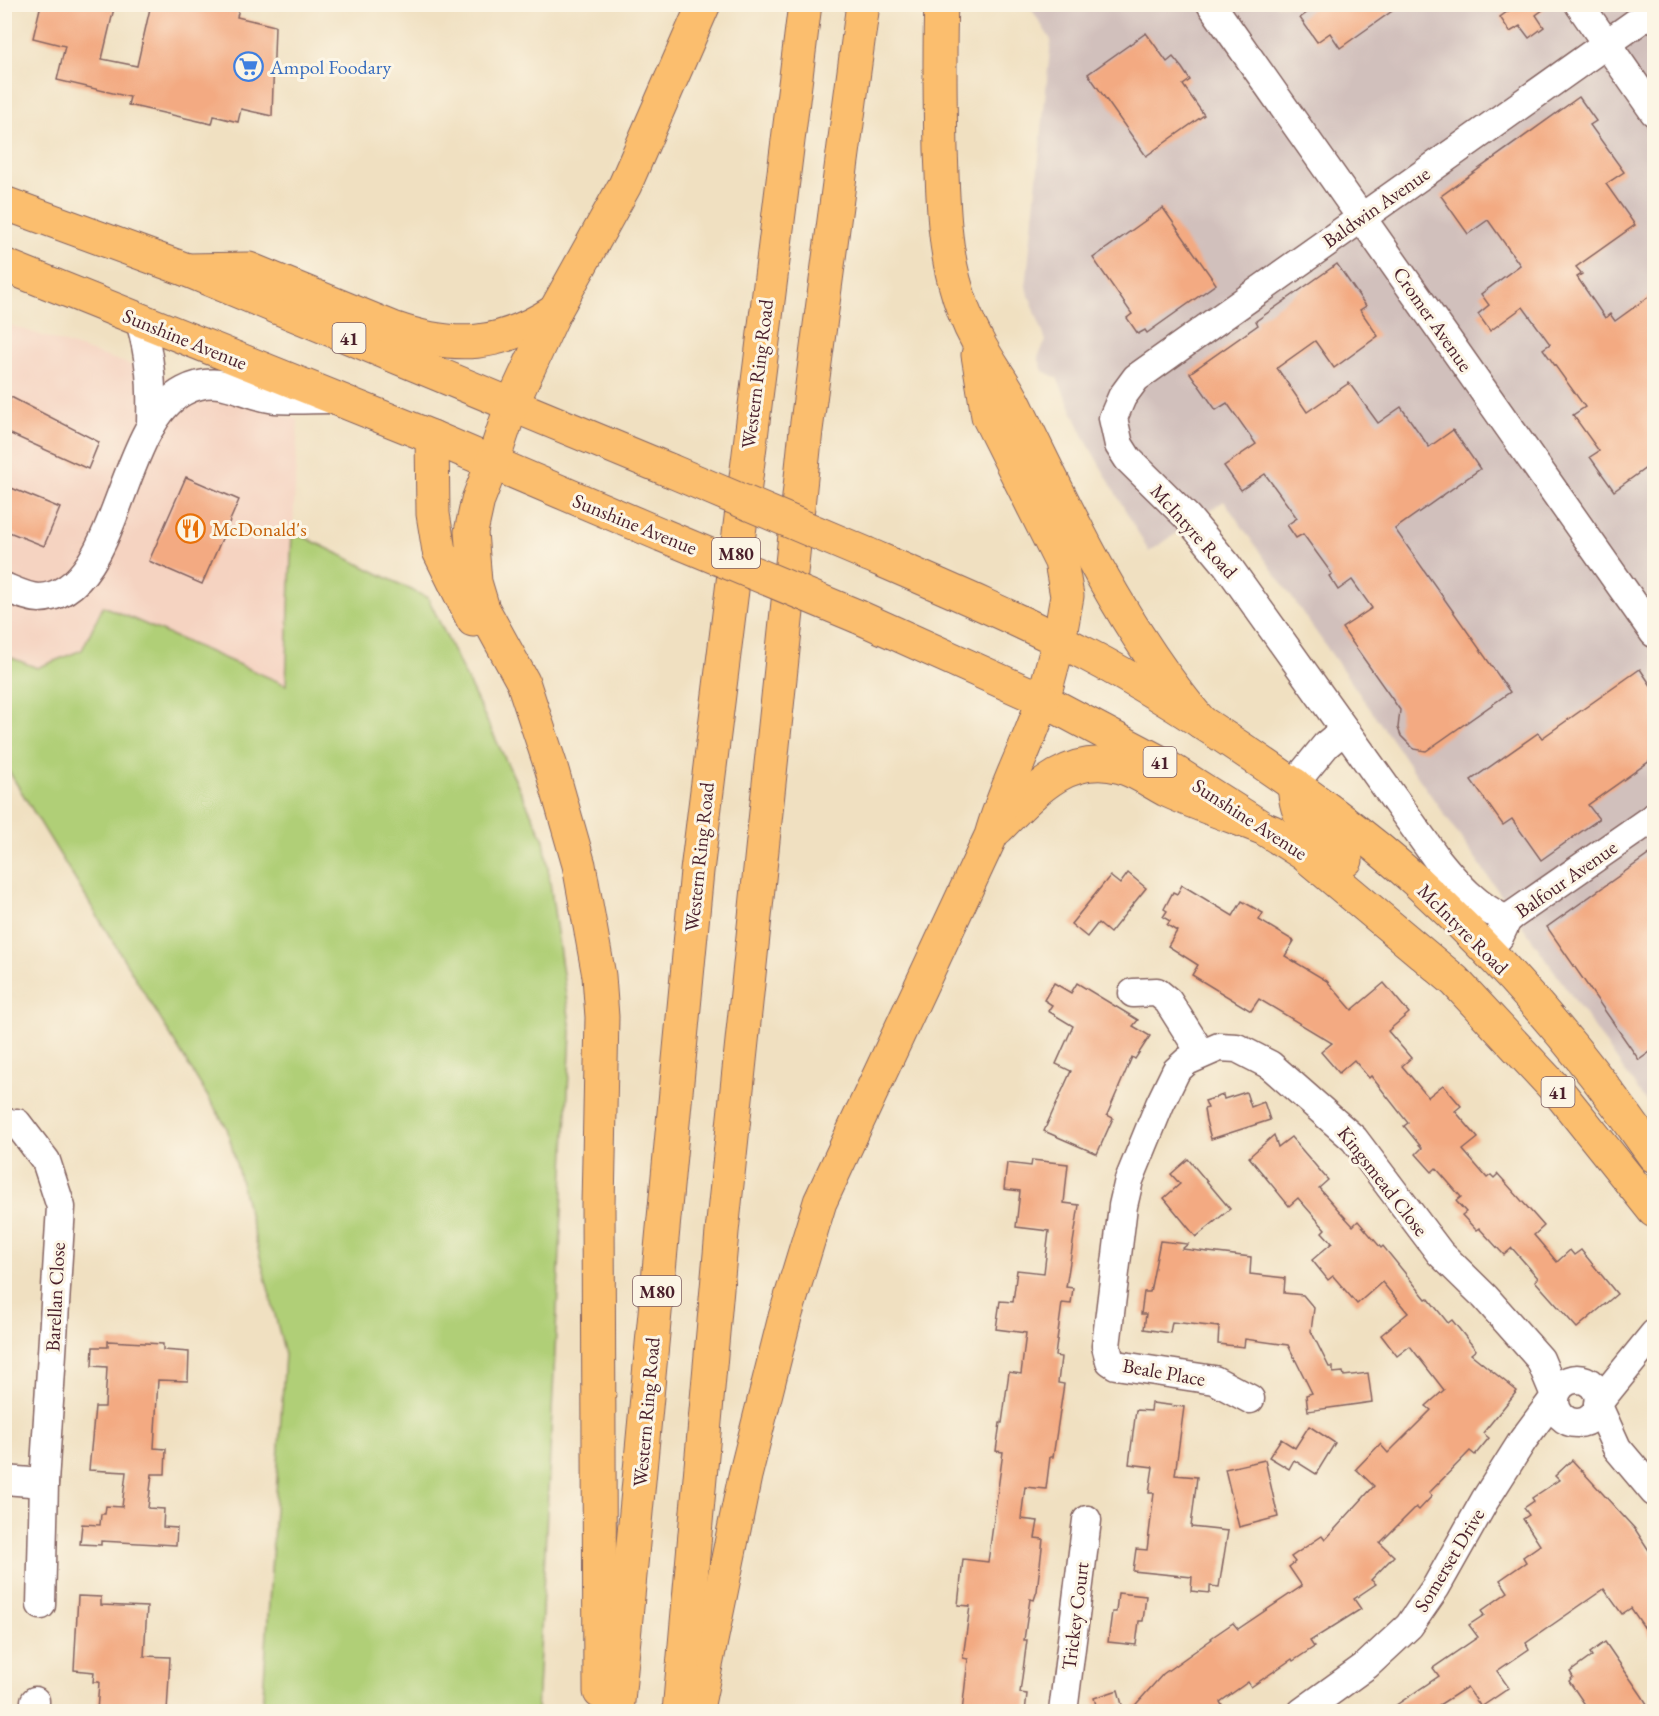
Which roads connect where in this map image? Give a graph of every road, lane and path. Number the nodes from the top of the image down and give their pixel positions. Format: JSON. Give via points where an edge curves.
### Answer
{"nodes":[{"id":1,"x":704,"y":4,"type":"edge"},
{"id":2,"x":805,"y":4,"type":"edge"},
{"id":3,"x":863,"y":4,"type":"edge"},
{"id":4,"x":941,"y":4,"type":"edge"},
{"id":5,"x":1211,"y":4,"type":"edge"},
{"id":6,"x":1579,"y":4,"type":"edge"},
{"id":7,"x":1654,"y":10,"type":"edge"},
{"id":8,"x":1607,"y":44,"type":"junction"},
{"id":9,"x":1654,"y":112,"type":"edge"},
{"id":10,"x":4,"y":202,"type":"edge"},
{"id":11,"x":1362,"y":218,"type":"junction"},
{"id":12,"x":4,"y":265,"type":"edge"},
{"id":13,"x":187,"y":270,"type":"junction"},
{"id":14,"x":555,"y":311,"type":"junction"},
{"id":15,"x":140,"y":321,"type":"junction"},
{"id":16,"x":976,"y":338,"type":"junction"},
{"id":17,"x":335,"y":399,"type":"junction"},
{"id":18,"x":512,"y":404,"type":"junction"},
{"id":19,"x":1113,"y":418,"type":"joint"},
{"id":20,"x":151,"y":426,"type":"junction"},
{"id":21,"x":432,"y":437,"type":"junction"},
{"id":22,"x":492,"y":464,"type":"junction"},
{"id":23,"x":4,"y":587,"type":"edge"},
{"id":24,"x":1654,"y":633,"type":"edge"},
{"id":25,"x":1059,"y":641,"type":"junction"},
{"id":26,"x":1043,"y":700,"type":"junction"},
{"id":27,"x":1201,"y":722,"type":"junction"},
{"id":28,"x":1344,"y":731,"type":"junction"},
{"id":29,"x":551,"y":767,"type":"junction"},
{"id":30,"x":1294,"y":784,"type":"junction"},
{"id":31,"x":1654,"y":817,"type":"edge"},
{"id":32,"x":1273,"y":832,"type":"junction"},
{"id":33,"x":991,"y":836,"type":"junction"},
{"id":34,"x":1507,"y":920,"type":"junction"},
{"id":35,"x":1419,"y":948,"type":"junction"},
{"id":36,"x":1488,"y":951,"type":"junction"},
{"id":37,"x":1455,"y":981,"type":"junction"},
{"id":38,"x":1133,"y":993,"type":"dead end"},
{"id":39,"x":1201,"y":1053,"type":"junction"},
{"id":40,"x":18,"y":1123,"type":"dead end"},
{"id":41,"x":1654,"y":1156,"type":"edge"},
{"id":42,"x":1654,"y":1210,"type":"edge"},
{"id":43,"x":1653,"y":1336,"type":"edge"},
{"id":44,"x":1110,"y":1361,"type":"joint"},
{"id":45,"x":1567,"y":1388,"type":"junction"},
{"id":46,"x":1250,"y":1399,"type":"dead end"},
{"id":47,"x":1586,"y":1414,"type":"junction"},
{"id":48,"x":1507,"y":1470,"type":"junction"},
{"id":49,"x":4,"y":1480,"type":"edge"},
{"id":50,"x":44,"y":1483,"type":"junction"},
{"id":51,"x":1654,"y":1492,"type":"edge"},
{"id":52,"x":1088,"y":1520,"type":"dead end"},
{"id":53,"x":41,"y":1605,"type":"dead end"},
{"id":54,"x":600,"y":1712,"type":"edge"},
{"id":55,"x":617,"y":1712,"type":"edge"},
{"id":56,"x":679,"y":1712,"type":"edge"},
{"id":57,"x":697,"y":1712,"type":"edge"},
{"id":58,"x":1063,"y":1712,"type":"edge"},
{"id":59,"x":1302,"y":1712,"type":"edge"}],
"edges":[{"from":1,"to":14,"type":"main road","via":[[625,185]]},
{"from":2,"to":55,"type":"main road","name":"Western Ring Road","number":"M80","via":[[697,871]]},
{"from":3,"to":56,"type":"main road","via":[[806,430],[722,1232]]},
{"from":4,"to":16,"type":"main road","via":[[943,203],[954,280]]},
{"from":5,"to":11,"type":"street","name":"Cromer Avenue"},
{"from":6,"to":8,"type":"street"},
{"from":7,"to":8,"type":"street","name":"Baldwin Avenue"},
{"from":8,"to":9,"type":"street"},
{"from":8,"to":11,"type":"street","name":"Baldwin Avenue"},
{"from":10,"to":13,"type":"main road","number":"41"},
{"from":11,"to":19,"type":"street","name":"Baldwin Avenue","via":[[1136,378]]},
{"from":11,"to":24,"type":"street","name":"Cromer Avenue"},
{"from":12,"to":15,"type":"main road","name":"Sunshine Avenue","number":"41"},
{"from":13,"to":14,"type":"main road","via":[[249,269],[393,328],[441,340],[498,339],[526,329]]},
{"from":13,"to":18,"type":"main road","number":"41"},
{"from":14,"to":18,"type":"main road"},
{"from":15,"to":17,"type":"main road","name":"Sunshine Avenue","number":"41"},
{"from":15,"to":20,"type":"street","via":[[153,381]]},
{"from":16,"to":25,"type":"main road","via":[[988,416],[1061,562],[1066,596]]},
{"from":16,"to":27,"type":"main road","via":[[1145,647]]},
{"from":17,"to":20,"type":"street","via":[[274,399],[219,382],[184,391]]},
{"from":17,"to":21,"type":"main road","name":"Sunshine Avenue","number":"41"},
{"from":18,"to":22,"type":"main road"},
{"from":18,"to":25,"type":"main road","number":"41","bridge":true,"via":[[867,554]]},
{"from":19,"to":28,"type":"street","name":"McIntyre Road","via":[[1119,445],[1128,459],[1210,543]]},
{"from":20,"to":23,"type":"street","via":[[91,565],[74,586],[59,595],[37,598]]},
{"from":21,"to":22,"type":"main road","name":"Sunshine Avenue","number":"41"},
{"from":21,"to":29,"type":"main road","via":[[433,514],[439,551]]},
{"from":22,"to":26,"type":"main road","name":"Sunshine Avenue","number":"41","bridge":true,"via":[[860,617]]},
{"from":22,"to":29,"type":"main road","via":[[471,532],[475,582],[483,609],[523,682]]},
{"from":25,"to":26,"type":"main road"},
{"from":25,"to":27,"type":"main road","number":"41"},
{"from":26,"to":32,"type":"main road","name":"Sunshine Avenue","number":"41","via":[[1156,760]]},
{"from":26,"to":33,"type":"main road","via":[[1000,804]]},
{"from":27,"to":30,"type":"main road","number":"41"},
{"from":28,"to":30,"type":"street","via":[[1326,745]]},
{"from":28,"to":34,"type":"street","name":"McIntyre Road","via":[[1467,896]]},
{"from":29,"to":54,"type":"main road","via":[[594,934],[602,1017],[598,1204]]},
{"from":30,"to":35,"type":"main road","via":[[1298,815],[1313,833],[1368,877]]},
{"from":30,"to":36,"type":"main road","name":"McIntyre Road","number":"41","via":[[1415,881]]},
{"from":31,"to":34,"type":"street","name":"Balfour Avenue"},
{"from":32,"to":33,"type":"main road","via":[[1108,764],[1074,768],[1053,777]]},
{"from":32,"to":35,"type":"main road","name":"Sunshine Avenue","number":"41"},
{"from":33,"to":57,"type":"main road","via":[[820,1202],[785,1317],[745,1476]]},
{"from":34,"to":36,"type":"street","name":"Balfour Avenue"},
{"from":35,"to":37,"type":"main road","number":"41"},
{"from":36,"to":37,"type":"main road"},
{"from":36,"to":41,"type":"main road","name":"McIntyre Road","number":"41","via":[[1578,1054]]},
{"from":37,"to":42,"type":"main road","number":"41","via":[[1562,1096]]},
{"from":38,"to":39,"type":"street","via":[[1157,992],[1168,1001]]},
{"from":39,"to":44,"type":"street","name":"Kingsmead Close","via":[[1176,1071],[1129,1180],[1106,1346]]},
{"from":39,"to":45,"type":"street","name":"Kingsmead Close","via":[[1219,1047],[1237,1048],[1254,1056],[1331,1116],[1354,1139],[1440,1253]]},
{"from":40,"to":50,"type":"street","name":"Barellan Close","via":[[46,1161],[61,1207]]},
{"from":43,"to":45,"type":"street","name":"Somerset Drive"},
{"from":43,"to":47,"type":"street","name":"Somerset Drive"},
{"from":44,"to":46,"type":"street","name":"Beale Place","via":[[1125,1368],[1214,1380]]},
{"from":45,"to":47,"type":"street","via":[[1561,1416]]},
{"from":45,"to":47,"type":"street","via":[[1596,1391]]},
{"from":45,"to":48,"type":"street","name":"Somerset Drive","via":[[1523,1440]]},
{"from":47,"to":48,"type":"street","name":"Somerset Drive","via":[[1533,1447]]},
{"from":47,"to":51,"type":"street"},
{"from":48,"to":59,"type":"street","name":"Somerset Drive","via":[[1409,1626],[1367,1665]]},
{"from":49,"to":50,"type":"street"},
{"from":50,"to":53,"type":"street","name":"Barellan Close"},
{"from":52,"to":58,"type":"street","name":"Trickey Court"}]}
